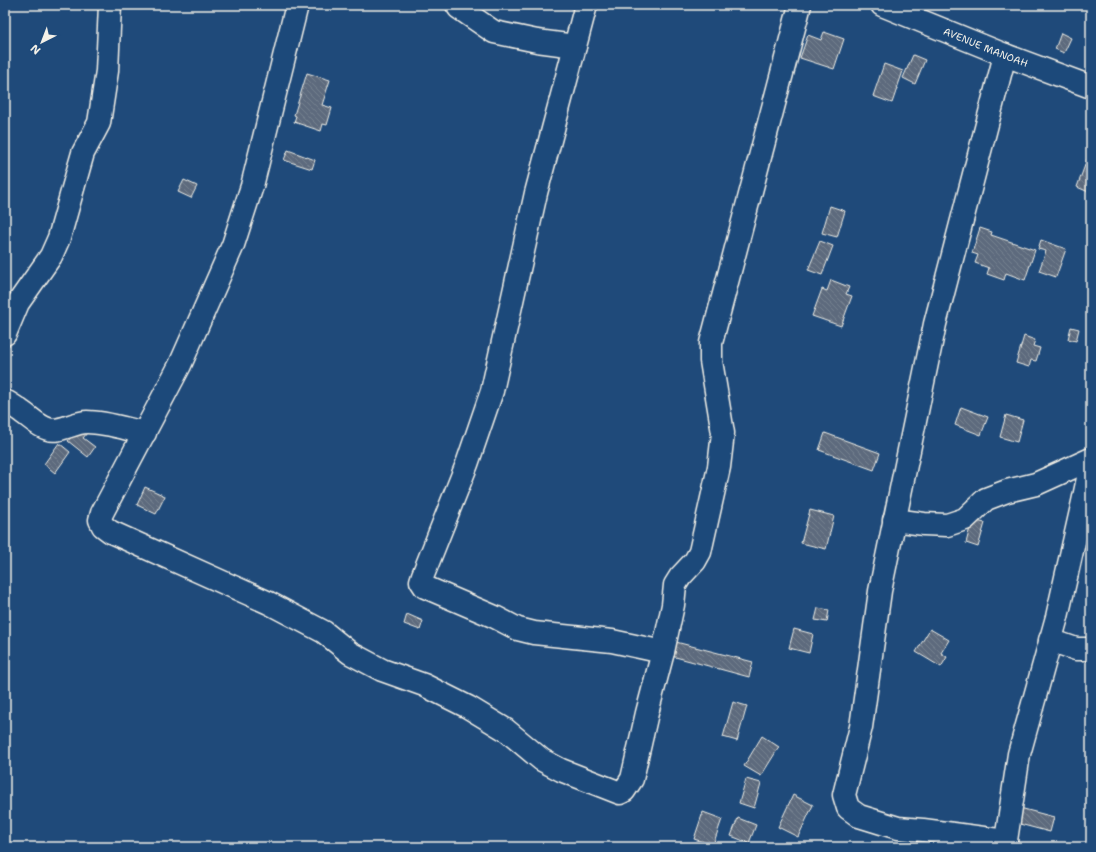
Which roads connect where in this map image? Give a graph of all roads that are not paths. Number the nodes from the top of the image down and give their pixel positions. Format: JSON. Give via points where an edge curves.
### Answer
{"nodes":[{"id":1,"x":110,"y":5,"type":"edge"},
{"id":2,"x":297,"y":5,"type":"edge"},
{"id":3,"x":457,"y":5,"type":"edge"},
{"id":4,"x":586,"y":5,"type":"edge"},
{"id":5,"x":800,"y":5,"type":"edge"},
{"id":6,"x":882,"y":5,"type":"edge"},
{"id":7,"x":575,"y":46,"type":"junction"},
{"id":8,"x":1005,"y":54,"type":"junction"},
{"id":9,"x":1091,"y":87,"type":"edge"},
{"id":10,"x":5,"y":334,"type":"edge"},
{"id":11,"x":5,"y":403,"type":"edge"},
{"id":12,"x":145,"y":433,"type":"junction"},
{"id":13,"x":1091,"y":459,"type":"edge"},
{"id":14,"x":1091,"y":464,"type":"edge"},
{"id":15,"x":894,"y":520,"type":"junction"},
{"id":16,"x":1050,"y":640,"type":"junction"},
{"id":17,"x":1091,"y":650,"type":"edge"},
{"id":18,"x":663,"y":652,"type":"junction"},
{"id":19,"x":1005,"y":844,"type":"edge"}],
"edges":[{"from":1,"to":10,"type":"street","via":[[107,71],[99,123],[81,160],[59,238],[51,256],[18,303]]},
{"from":2,"to":12,"type":"street","via":[[252,186],[234,245],[180,365]]},
{"from":3,"to":7,"type":"street","via":[[494,32]]},
{"from":4,"to":7,"type":"street"},
{"from":5,"to":18,"type":"street","via":[[710,342],[723,433],[720,467],[700,552],[675,585]]},
{"from":6,"to":8,"type":"street","name":"AVENUE MANOAH"},
{"from":7,"to":18,"type":"street","via":[[536,193],[492,391],[467,464],[421,581],[425,587],[518,629],[612,641]]},
{"from":8,"to":9,"type":"street","name":"AVENUE MANOAH"},
{"from":8,"to":15,"type":"street","via":[[935,324]]},
{"from":11,"to":12,"type":"street","via":[[49,430],[59,430],[87,422]]},
{"from":12,"to":18,"type":"street","via":[[102,513],[100,520],[111,532],[297,617],[324,632],[350,653],[382,670],[424,685],[468,706],[506,730],[542,760],[561,770],[615,792],[624,791],[632,779]]},
{"from":13,"to":15,"type":"street","via":[[1036,484],[986,499],[964,518],[946,525]]},
{"from":14,"to":16,"type":"street"},
{"from":15,"to":19,"type":"street","via":[[880,591],[861,727],[844,796],[848,808],[860,816],[898,828]]},
{"from":16,"to":17,"type":"street","via":[[1076,649]]},
{"from":16,"to":19,"type":"street","via":[[1019,754]]}]}
